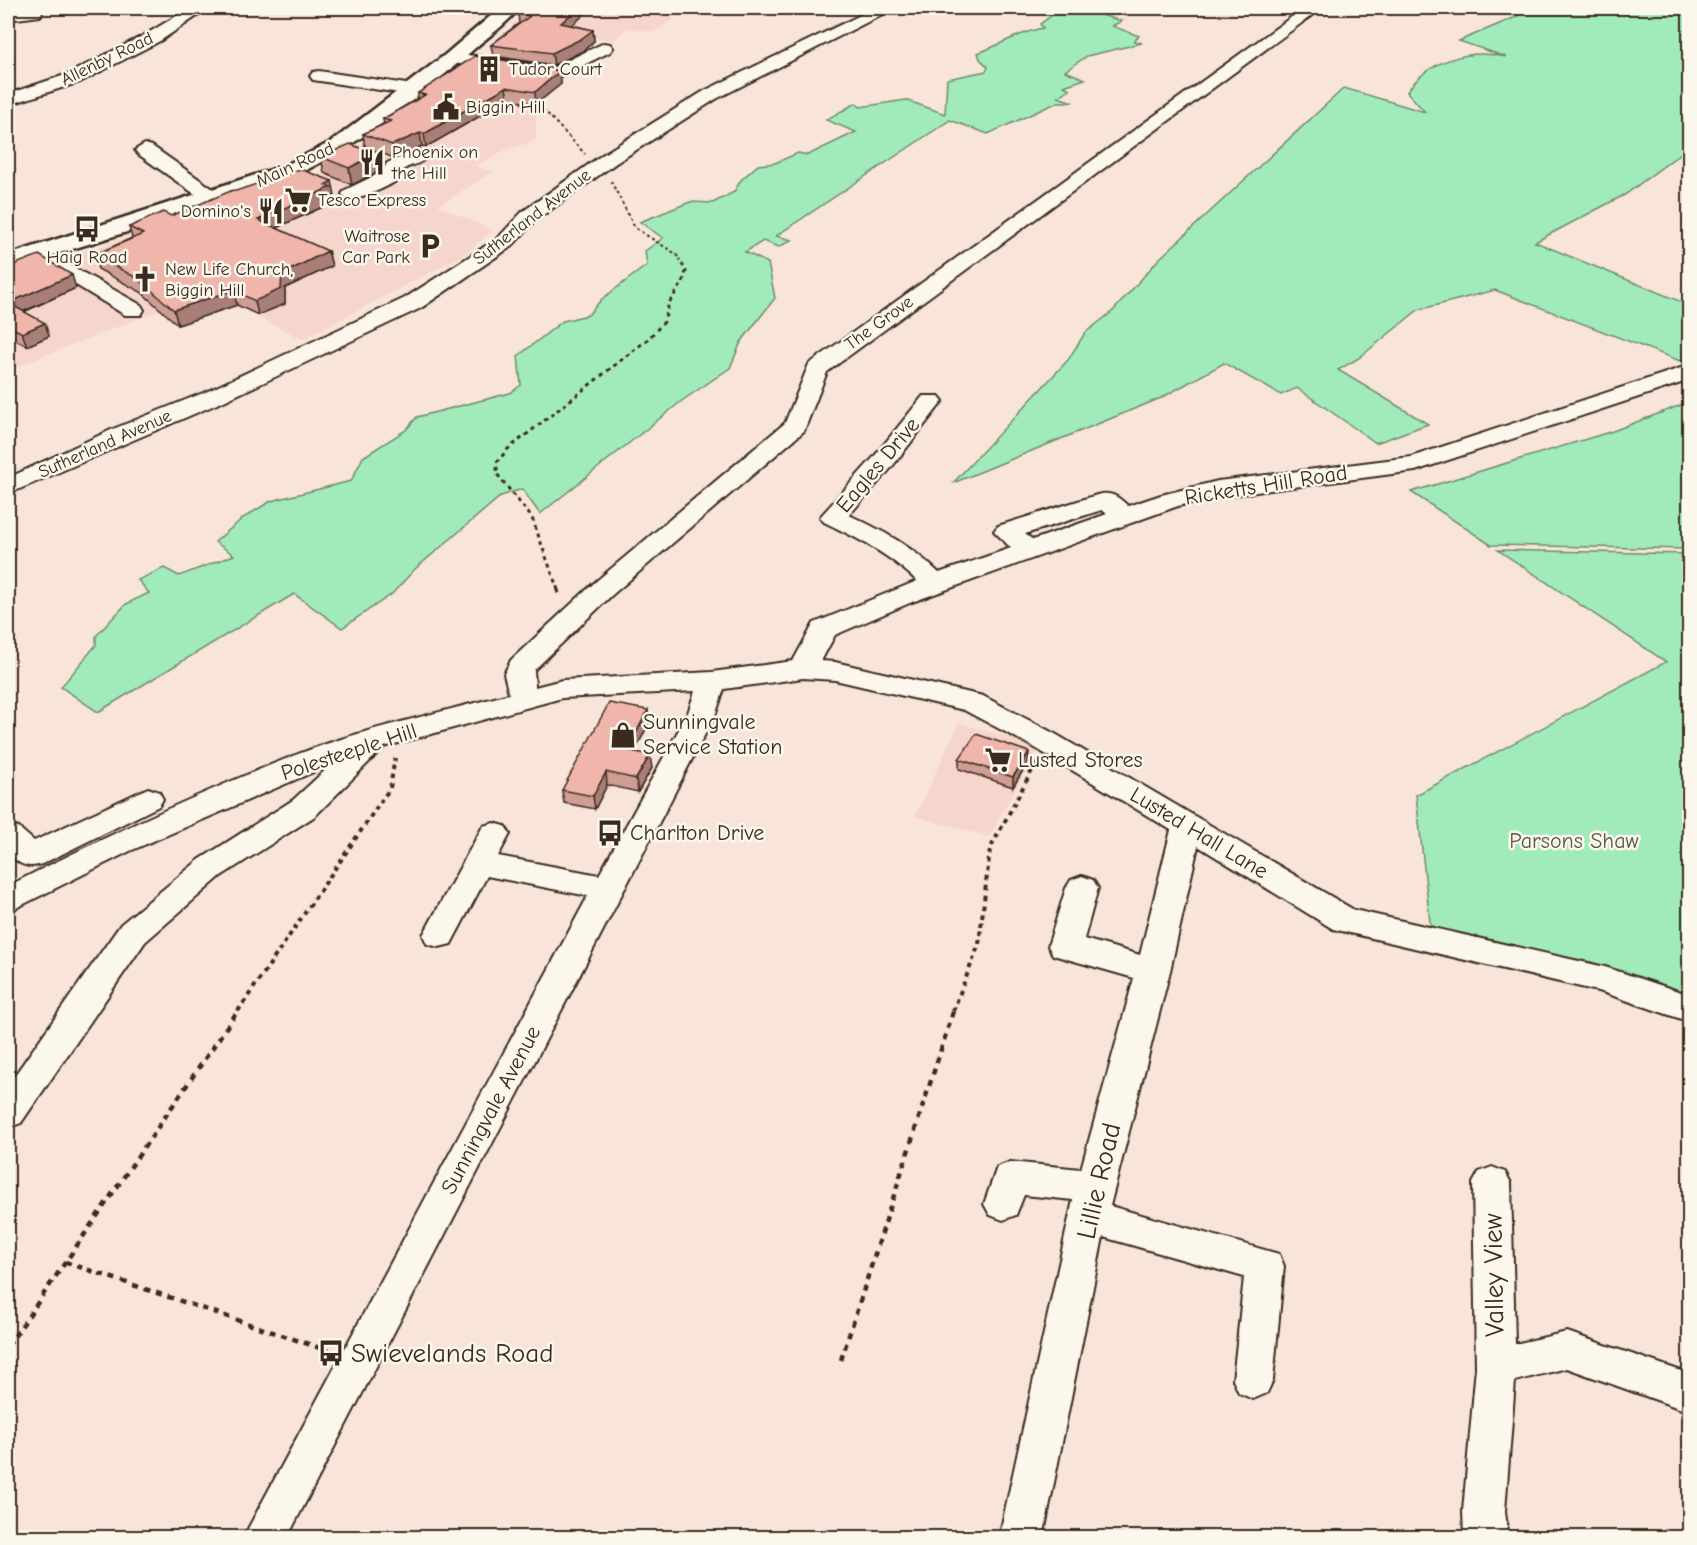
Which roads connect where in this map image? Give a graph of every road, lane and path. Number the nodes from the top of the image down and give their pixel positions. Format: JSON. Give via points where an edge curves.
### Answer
{"nodes":[{"id":1,"x":201,"y":8,"type":"edge"},
{"id":2,"x":510,"y":8,"type":"edge"},
{"id":3,"x":887,"y":8,"type":"edge"},
{"id":4,"x":1314,"y":8,"type":"edge"},
{"id":5,"x":34,"y":12,"type":"dead end"},
{"id":6,"x":8,"y":15,"type":"edge"},
{"id":7,"x":604,"y":48,"type":"dead end"},
{"id":8,"x":453,"y":58,"type":"junction"},
{"id":9,"x":319,"y":76,"type":"dead end"},
{"id":10,"x":413,"y":90,"type":"junction"},
{"id":11,"x":508,"y":99,"type":"edge"},
{"id":12,"x":8,"y":100,"type":"edge"},
{"id":13,"x":145,"y":150,"type":"dead end"},
{"id":14,"x":418,"y":156,"type":"dead end"},
{"id":15,"x":599,"y":166,"type":"junction"},
{"id":16,"x":332,"y":186,"type":"edge"},
{"id":17,"x":213,"y":198,"type":"junction"},
{"id":18,"x":37,"y":253,"type":"junction"},
{"id":19,"x":8,"y":262,"type":"edge"},
{"id":20,"x":133,"y":310,"type":"dead end"},
{"id":21,"x":1689,"y":372,"type":"edge"},
{"id":22,"x":931,"y":401,"type":"dead end"},
{"id":23,"x":8,"y":487,"type":"edge"},
{"id":24,"x":936,"y":585,"type":"junction"},
{"id":25,"x":570,"y":620,"type":"junction"},
{"id":26,"x":803,"y":669,"type":"junction"},
{"id":27,"x":712,"y":681,"type":"junction"},
{"id":28,"x":524,"y":699,"type":"junction"},
{"id":29,"x":387,"y":737,"type":"junction"},
{"id":30,"x":1047,"y":742,"type":"junction"},
{"id":31,"x":148,"y":799,"type":"dead end"},
{"id":32,"x":1187,"y":826,"type":"junction"},
{"id":33,"x":110,"y":833,"type":"junction"},
{"id":34,"x":494,"y":834,"type":"dead end"},
{"id":35,"x":8,"y":836,"type":"edge"},
{"id":36,"x":477,"y":862,"type":"junction"},
{"id":37,"x":1082,"y":888,"type":"dead end"},
{"id":38,"x":609,"y":889,"type":"junction"},
{"id":39,"x":8,"y":900,"type":"edge"},
{"id":40,"x":439,"y":935,"type":"dead end"},
{"id":41,"x":1153,"y":971,"type":"junction"},
{"id":42,"x":1689,"y":1009,"type":"edge"},
{"id":43,"x":8,"y":1113,"type":"edge"},
{"id":44,"x":1492,"y":1183,"type":"dead end"},
{"id":45,"x":1092,"y":1201,"type":"junction"},
{"id":46,"x":1003,"y":1204,"type":"dead end"},
{"id":47,"x":65,"y":1262,"type":"junction"},
{"id":48,"x":8,"y":1346,"type":"edge"},
{"id":49,"x":358,"y":1360,"type":"junction"},
{"id":50,"x":841,"y":1360,"type":"dead end"},
{"id":51,"x":1496,"y":1367,"type":"junction"},
{"id":52,"x":1252,"y":1380,"type":"dead end"},
{"id":53,"x":1689,"y":1393,"type":"edge"},
{"id":54,"x":264,"y":1538,"type":"edge"},
{"id":55,"x":1021,"y":1538,"type":"edge"},
{"id":56,"x":1486,"y":1538,"type":"edge"}],
"edges":[{"from":1,"to":12,"type":"street","name":"Allenby Road","via":[[154,38],[74,78]]},
{"from":2,"to":8,"type":"main road","name":"Main Road"},
{"from":3,"to":15,"type":"street","name":"Sutherland Avenue","via":[[710,95]]},
{"from":4,"to":25,"type":"street","name":"The Grove","via":[[817,369],[796,426]]},
{"from":5,"to":6,"type":"street"},
{"from":7,"to":8,"type":"street","via":[[557,73]]},
{"from":8,"to":10,"type":"main road","name":"Main Road"},
{"from":9,"to":10,"type":"street"},
{"from":10,"to":17,"type":"main road","name":"Main Road","via":[[303,174]]},
{"from":11,"to":15,"type":"path","via":[[541,107]]},
{"from":13,"to":17,"type":"street"},
{"from":14,"to":16,"type":"street","via":[[394,167],[390,176],[359,196]]},
{"from":15,"to":23,"type":"street","name":"Sutherland Avenue","via":[[529,216],[505,242],[413,303],[216,396]]},
{"from":15,"to":25,"type":"path","via":[[635,228],[676,254],[686,271],[664,322],[648,339],[508,449],[497,462],[497,474],[532,518]]},
{"from":17,"to":18,"type":"main road","name":"Main Road"},
{"from":18,"to":19,"type":"main road","name":"Main Road"},
{"from":18,"to":20,"type":"street"},
{"from":21,"to":24,"type":"street","name":"Ricketts Hill Road","via":[[1415,464],[1218,489],[1124,516],[1106,500],[1007,531],[1029,550]]},
{"from":22,"to":24,"type":"street","name":"Eagles Drive","via":[[833,517],[881,539]]},
{"from":24,"to":26,"type":"street","via":[[824,629]]},
{"from":25,"to":28,"type":"street","name":"The Grove","via":[[521,666],[518,674]]},
{"from":26,"to":27,"type":"street","name":"Lusted Hall Lane"},
{"from":26,"to":30,"type":"street","name":"Lusted Hall Lane","via":[[835,671],[973,703]]},
{"from":27,"to":28,"type":"street","name":"Polesteeple Hill","via":[[562,689]]},
{"from":27,"to":38,"type":"street","name":"Sunningvale Avenue","via":[[702,714]]},
{"from":28,"to":29,"type":"street","name":"Polesteeple Hill"},
{"from":29,"to":33,"type":"street","name":"Polesteeple Hill"},
{"from":29,"to":43,"type":"street","via":[[304,808],[210,868],[134,933]]},
{"from":29,"to":47,"type":"path","via":[[390,788]]},
{"from":30,"to":32,"type":"street","name":"Lusted Hall Lane"},
{"from":30,"to":50,"type":"path","via":[[990,849],[979,944],[943,1036]]},
{"from":31,"to":33,"type":"street"},
{"from":32,"to":41,"type":"street","name":"Lillie Road"},
{"from":32,"to":42,"type":"street","name":"Lusted Hall Lane","via":[[1345,920],[1605,980]]},
{"from":33,"to":35,"type":"street","via":[[31,856]]},
{"from":33,"to":39,"type":"street","name":"Polesteeple Hill"},
{"from":34,"to":36,"type":"street"},
{"from":36,"to":38,"type":"street"},
{"from":36,"to":40,"type":"street"},
{"from":37,"to":41,"type":"street","via":[[1065,946]]},
{"from":38,"to":49,"type":"street","name":"Sunningvale Avenue"},
{"from":41,"to":45,"type":"street","name":"Lillie Road"},
{"from":44,"to":51,"type":"street","name":"Valley View"},
{"from":45,"to":46,"type":"street","via":[[1010,1178]]},
{"from":45,"to":52,"type":"street","via":[[1265,1266]]},
{"from":45,"to":55,"type":"street","name":"Lillie Road"},
{"from":47,"to":48,"type":"path"},
{"from":47,"to":49,"type":"path"},
{"from":49,"to":54,"type":"street","name":"Sunningvale Avenue"},
{"from":51,"to":53,"type":"street","name":"Valley View","via":[[1567,1350]]},
{"from":51,"to":56,"type":"street","name":"Valley View","via":[[1484,1511]]}]}
